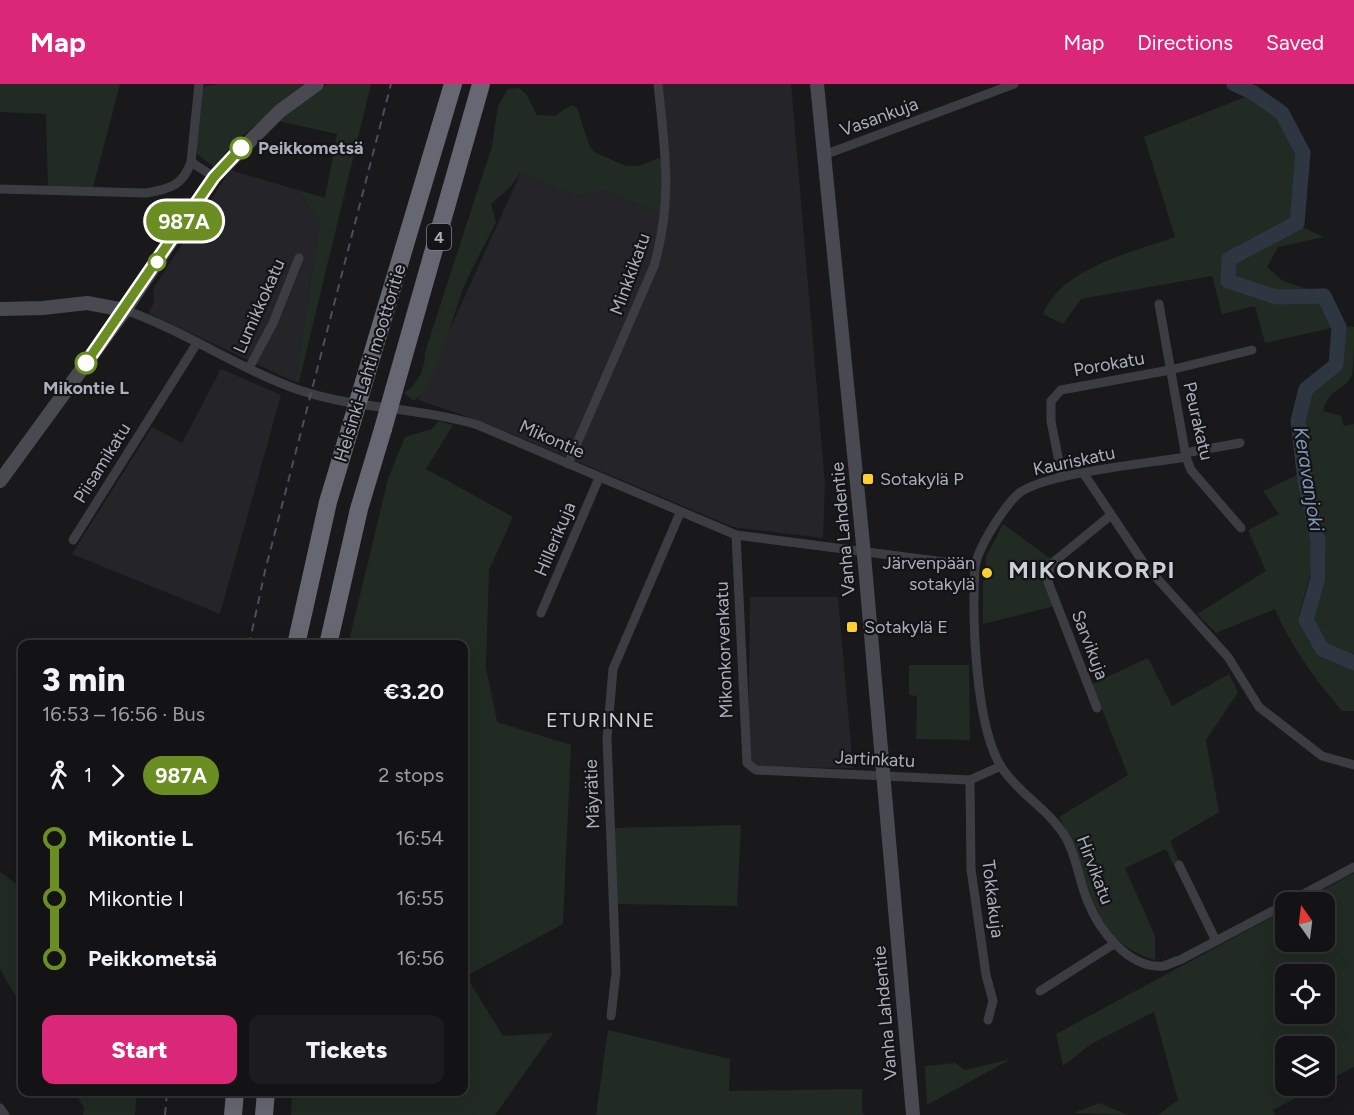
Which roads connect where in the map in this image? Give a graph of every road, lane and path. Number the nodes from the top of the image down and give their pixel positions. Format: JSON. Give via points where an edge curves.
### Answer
{"nodes":[{"id":1,"x":199,"y":84,"type":"edge"},
{"id":2,"x":317,"y":84,"type":"edge"},
{"id":3,"x":453,"y":84,"type":"edge"},
{"id":4,"x":482,"y":84,"type":"edge"},
{"id":5,"x":658,"y":84,"type":"edge"},
{"id":6,"x":817,"y":84,"type":"edge"},
{"id":7,"x":1014,"y":84,"type":"edge"},
{"id":8,"x":824,"y":155,"type":"junction"},
{"id":9,"x":191,"y":162,"type":"junction"},
{"id":10,"x":214,"y":177,"type":"junction"},
{"id":11,"x":0,"y":189,"type":"edge"},
{"id":12,"x":299,"y":258,"type":"dead end"},
{"id":13,"x":1159,"y":304,"type":"dead end"},
{"id":14,"x":0,"y":309,"type":"edge"},
{"id":15,"x":125,"y":310,"type":"junction"},
{"id":16,"x":197,"y":343,"type":"junction"},
{"id":17,"x":1252,"y":350,"type":"dead end"},
{"id":18,"x":249,"y":368,"type":"junction"},
{"id":19,"x":1170,"y":370,"type":"junction"},
{"id":20,"x":1240,"y":443,"type":"dead end"},
{"id":21,"x":1185,"y":455,"type":"junction"},
{"id":22,"x":568,"y":464,"type":"junction"},
{"id":23,"x":1084,"y":474,"type":"junction"},
{"id":24,"x":1062,"y":477,"type":"junction"},
{"id":25,"x":598,"y":478,"type":"junction"},
{"id":26,"x":0,"y":481,"type":"edge"},
{"id":27,"x":680,"y":513,"type":"junction"},
{"id":28,"x":1110,"y":515,"type":"junction"},
{"id":29,"x":1241,"y":528,"type":"dead end"},
{"id":30,"x":736,"y":535,"type":"junction"},
{"id":31,"x":73,"y":540,"type":"dead end"},
{"id":32,"x":975,"y":567,"type":"junction"},
{"id":33,"x":541,"y":613,"type":"dead end"},
{"id":34,"x":297,"y":640,"type":"edge"},
{"id":35,"x":329,"y":640,"type":"edge"},
{"id":36,"x":1097,"y":708,"type":"dead end"},
{"id":37,"x":747,"y":763,"type":"joint"},
{"id":38,"x":1354,"y":765,"type":"edge"},
{"id":39,"x":1001,"y":766,"type":"junction"},
{"id":40,"x":882,"y":776,"type":"junction"},
{"id":41,"x":970,"y":780,"type":"junction"},
{"id":42,"x":1179,"y":865,"type":"dead end"},
{"id":43,"x":1354,"y":867,"type":"edge"},
{"id":44,"x":1307,"y":892,"type":"edge"},
{"id":45,"x":1275,"y":909,"type":"edge"},
{"id":46,"x":1216,"y":940,"type":"junction"},
{"id":47,"x":1114,"y":944,"type":"junction"},
{"id":48,"x":1040,"y":991,"type":"dead end"},
{"id":49,"x":611,"y":1016,"type":"dead end"},
{"id":50,"x":988,"y":1020,"type":"dead end"},
{"id":51,"x":235,"y":1096,"type":"edge"},
{"id":52,"x":266,"y":1096,"type":"edge"},
{"id":53,"x":0,"y":1108,"type":"edge"},
{"id":54,"x":4,"y":1115,"type":"edge"},
{"id":55,"x":233,"y":1115,"type":"edge"},
{"id":56,"x":264,"y":1115,"type":"edge"},
{"id":57,"x":913,"y":1115,"type":"edge"}],
"edges":[{"from":1,"to":9,"type":"street"},
{"from":2,"to":10,"type":"main road","via":[[280,111]]},
{"from":3,"to":34,"type":"highway","name":"Helsinki-Lahti moottoritie","number":"4","bridge":true,"via":[[328,502]]},
{"from":4,"to":35,"type":"highway","name":"Helsinki-Lahti moottoritie","number":"4","bridge":true,"via":[[359,509]]},
{"from":5,"to":22,"type":"street","name":"Minkkikatu","via":[[667,192],[662,238],[654,266]]},
{"from":6,"to":8,"type":"main road","name":"Vanha Lahdentie"},
{"from":7,"to":8,"type":"street","name":"Vasankuja"},
{"from":8,"to":40,"type":"main road","name":"Vanha Lahdentie","bridge":true},
{"from":9,"to":10,"type":"street"},
{"from":9,"to":11,"type":"street","via":[[180,183],[146,193]]},
{"from":10,"to":15,"type":"main road"},
{"from":12,"to":18,"type":"street","name":"Lumikkokatu","via":[[273,323]]},
{"from":13,"to":19,"type":"street","name":"Peurakatu"},
{"from":14,"to":15,"type":"main road","via":[[87,303]]},
{"from":15,"to":16,"type":"street","name":"Mikontie"},
{"from":15,"to":26,"type":"main road"},
{"from":16,"to":18,"type":"street","name":"Mikontie"},
{"from":16,"to":31,"type":"street","name":"Piisamikatu"},
{"from":17,"to":19,"type":"street","name":"Porokatu"},
{"from":18,"to":22,"type":"street","name":"Mikontie","via":[[297,389],[342,402],[441,414],[478,424]]},
{"from":19,"to":21,"type":"street","name":"Peurakatu"},
{"from":19,"to":24,"type":"street","name":"Porokatu","via":[[1061,390],[1052,401],[1052,421]]},
{"from":20,"to":21,"type":"street","name":"Kauriskatu"},
{"from":21,"to":23,"type":"street","name":"Kauriskatu"},
{"from":21,"to":29,"type":"street","name":"Peurakatu","via":[[1191,470]]},
{"from":22,"to":25,"type":"street","name":"Mikontie"},
{"from":23,"to":24,"type":"street","name":"Kauriskatu"},
{"from":23,"to":28,"type":"street"},
{"from":24,"to":32,"type":"street","name":"Kauriskatu","via":[[1018,494],[994,525]]},
{"from":25,"to":27,"type":"street","name":"Mikontie"},
{"from":25,"to":33,"type":"street","name":"Hillerikuja"},
{"from":27,"to":30,"type":"street","name":"Mikontie"},
{"from":27,"to":49,"type":"street","name":"Mäyrätie","via":[[613,669],[607,738],[616,972]]},
{"from":28,"to":36,"type":"street","name":"Sarvikuja","via":[[1050,565],[1048,582]]},
{"from":28,"to":38,"type":"street","via":[[1145,565],[1217,642],[1259,707],[1322,756]]},
{"from":30,"to":32,"type":"street","name":"Mikontie"},
{"from":30,"to":37,"type":"street","name":"Mikonkorvenkatu"},
{"from":32,"to":39,"type":"street","name":"Hirvikatu","via":[[982,714]]},
{"from":37,"to":40,"type":"street","name":"Jartinkatu","via":[[756,770]]},
{"from":39,"to":41,"type":"street","name":"Jartinkatu"},
{"from":39,"to":47,"type":"street","name":"Hirvikatu","via":[[1024,795],[1055,820],[1067,840],[1088,902]]},
{"from":40,"to":41,"type":"street","name":"Jartinkatu"},
{"from":40,"to":57,"type":"main road","name":"Vanha Lahdentie"},
{"from":41,"to":50,"type":"street","name":"Tokkakuja","via":[[971,869],[993,1001]]},
{"from":42,"to":46,"type":"street"},
{"from":43,"to":44,"type":"street","name":"Hirvikatu"},
{"from":45,"to":46,"type":"street","name":"Hirvikatu"},
{"from":46,"to":47,"type":"street","name":"Hirvikatu","via":[[1162,966],[1133,958]]},
{"from":47,"to":48,"type":"street"},
{"from":51,"to":55,"type":"highway"},
{"from":52,"to":56,"type":"highway"},
{"from":53,"to":54,"type":"street"}]}
